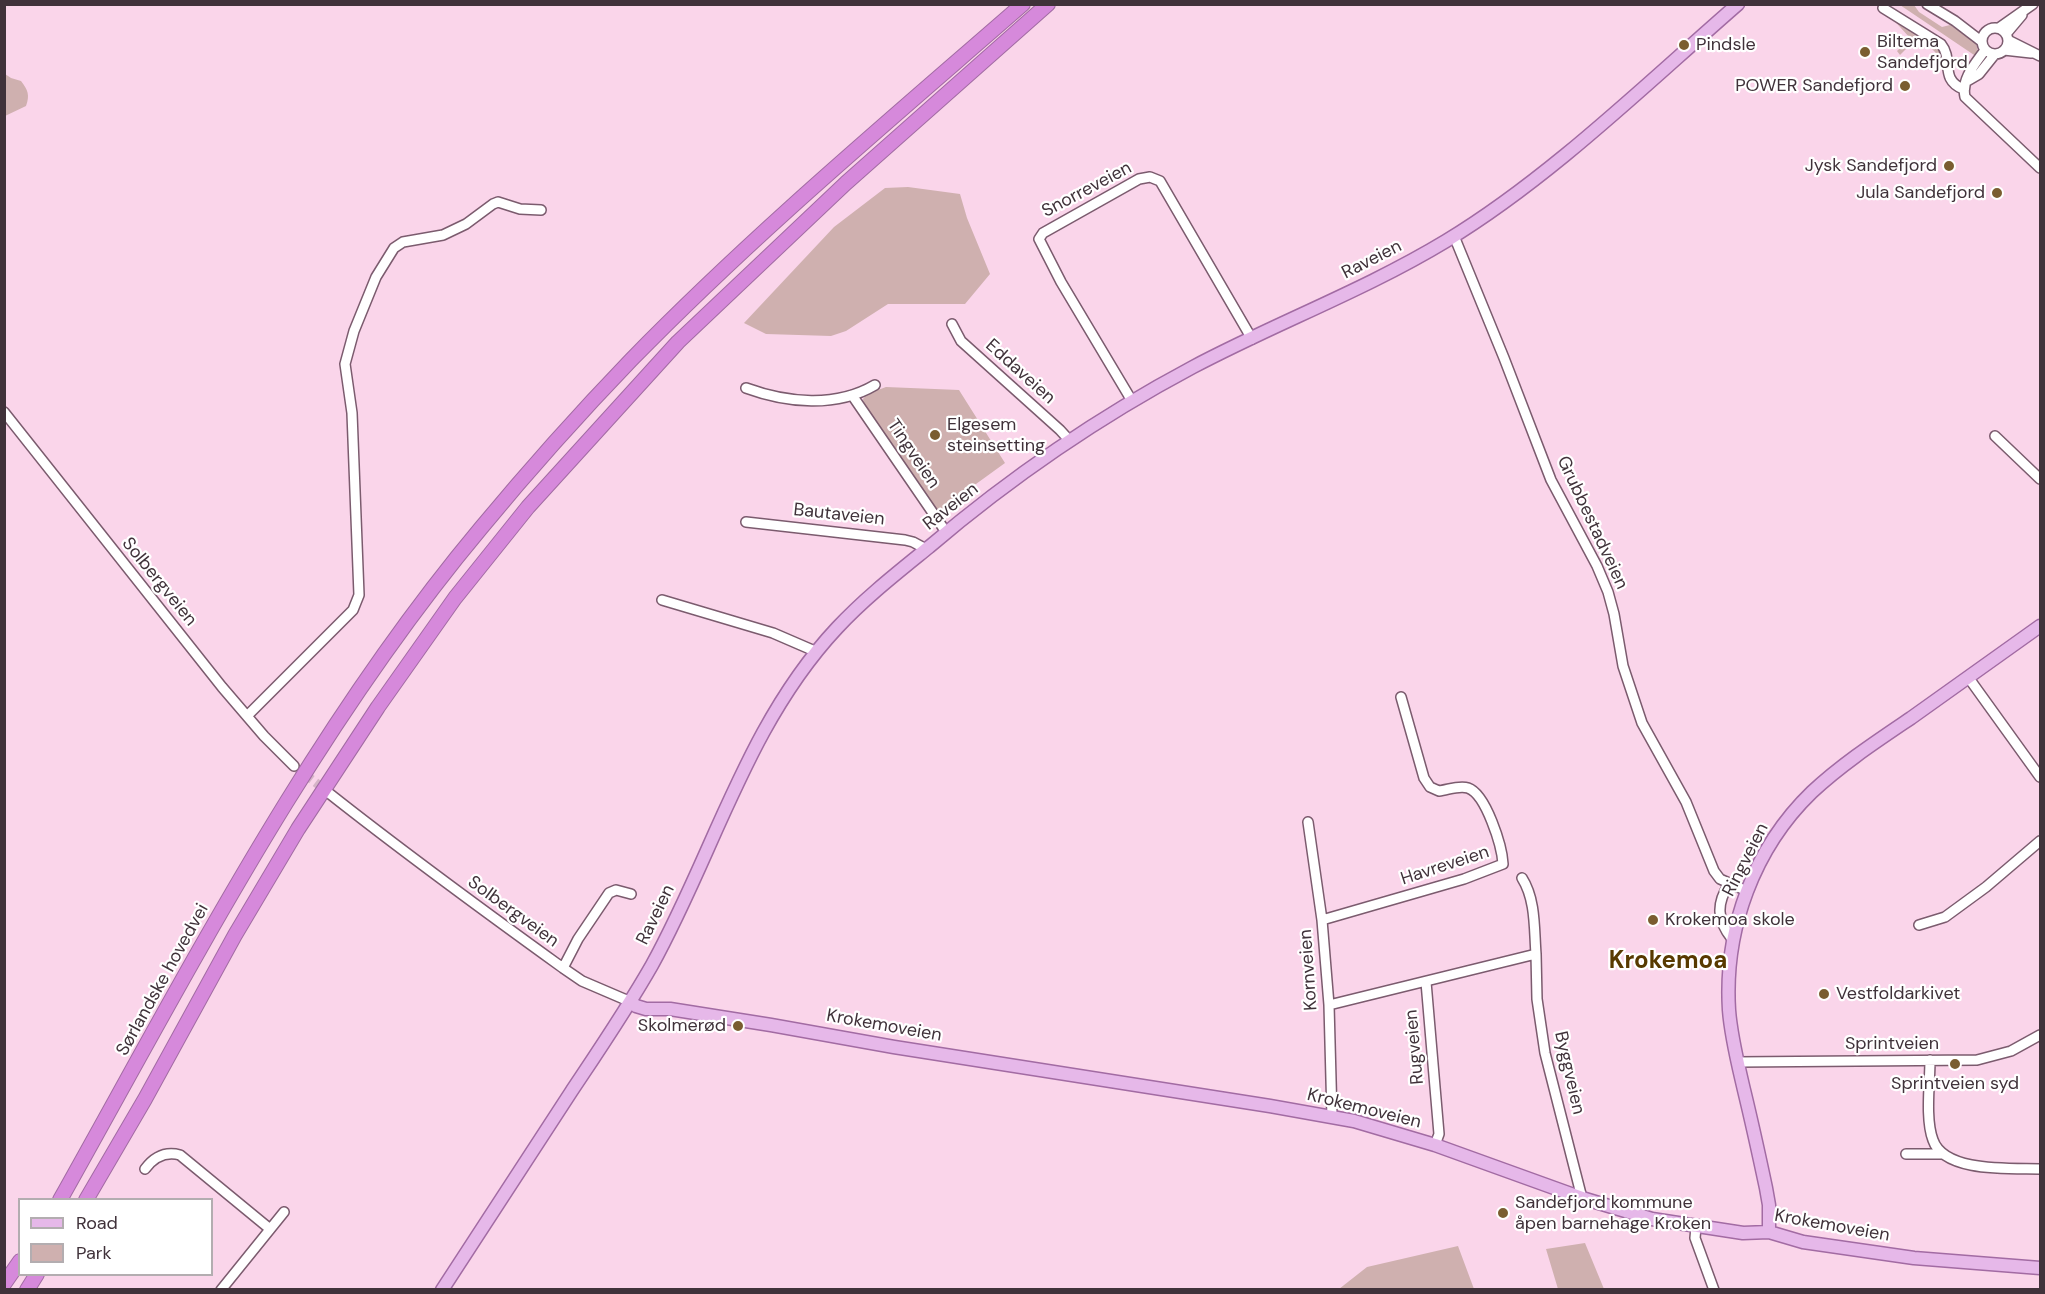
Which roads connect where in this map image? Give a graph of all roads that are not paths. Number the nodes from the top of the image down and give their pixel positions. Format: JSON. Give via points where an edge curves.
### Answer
{"nodes":[{"id":1,"x":1023,"y":4,"type":"edge"},
{"id":2,"x":1048,"y":4,"type":"edge"},
{"id":3,"x":1738,"y":4,"type":"edge"},
{"id":4,"x":1927,"y":4,"type":"edge"},
{"id":5,"x":2030,"y":6,"type":"edge"},
{"id":6,"x":1883,"y":8,"type":"dead end"},
{"id":7,"x":1955,"y":21,"type":"junction"},
{"id":8,"x":1986,"y":31,"type":"junction"},
{"id":9,"x":2004,"y":34,"type":"junction"},
{"id":10,"x":1983,"y":45,"type":"junction"},
{"id":11,"x":2000,"y":52,"type":"junction"},
{"id":12,"x":2037,"y":55,"type":"edge"},
{"id":13,"x":1965,"y":85,"type":"junction"},
{"id":14,"x":2040,"y":168,"type":"edge"},
{"id":15,"x":541,"y":210,"type":"dead end"},
{"id":16,"x":1454,"y":236,"type":"junction"},
{"id":17,"x":952,"y":324,"type":"dead end"},
{"id":18,"x":1252,"y":339,"type":"junction"},
{"id":19,"x":876,"y":385,"type":"dead end"},
{"id":20,"x":746,"y":388,"type":"dead end"},
{"id":21,"x":852,"y":394,"type":"junction"},
{"id":22,"x":1132,"y":401,"type":"junction"},
{"id":23,"x":4,"y":412,"type":"edge"},
{"id":24,"x":1995,"y":436,"type":"dead end"},
{"id":25,"x":1070,"y":441,"type":"junction"},
{"id":26,"x":2040,"y":479,"type":"edge"},
{"id":27,"x":746,"y":522,"type":"dead end"},
{"id":28,"x":946,"y":532,"type":"junction"},
{"id":29,"x":926,"y":549,"type":"junction"},
{"id":30,"x":662,"y":600,"type":"dead end"},
{"id":31,"x":2040,"y":626,"type":"edge"},
{"id":32,"x":817,"y":652,"type":"junction"},
{"id":33,"x":1968,"y":677,"type":"junction"},
{"id":34,"x":1401,"y":697,"type":"dead end"},
{"id":35,"x":247,"y":716,"type":"junction"},
{"id":36,"x":294,"y":766,"type":"tunnel mouth"},
{"id":37,"x":2040,"y":777,"type":"edge"},
{"id":38,"x":330,"y":794,"type":"tunnel mouth"},
{"id":39,"x":1308,"y":822,"type":"dead end"},
{"id":40,"x":2040,"y":841,"type":"edge"},
{"id":41,"x":1522,"y":878,"type":"dead end"},
{"id":42,"x":1730,"y":884,"type":"junction"},
{"id":43,"x":1747,"y":891,"type":"junction"},
{"id":44,"x":631,"y":894,"type":"dead end"},
{"id":45,"x":1322,"y":920,"type":"junction"},
{"id":46,"x":1919,"y":925,"type":"dead end"},
{"id":47,"x":1732,"y":939,"type":"junction"},
{"id":48,"x":1536,"y":954,"type":"junction"},
{"id":49,"x":562,"y":968,"type":"junction"},
{"id":50,"x":1426,"y":982,"type":"junction"},
{"id":51,"x":631,"y":1002,"type":"junction"},
{"id":52,"x":1329,"y":1005,"type":"junction"},
{"id":53,"x":2040,"y":1035,"type":"edge"},
{"id":54,"x":1930,"y":1060,"type":"junction"},
{"id":55,"x":1738,"y":1062,"type":"junction"},
{"id":56,"x":1332,"y":1117,"type":"junction"},
{"id":57,"x":1435,"y":1145,"type":"junction"},
{"id":58,"x":1906,"y":1154,"type":"dead end"},
{"id":59,"x":1941,"y":1154,"type":"junction"},
{"id":60,"x":145,"y":1169,"type":"dead end"},
{"id":61,"x":2040,"y":1169,"type":"edge"},
{"id":62,"x":61,"y":1198,"type":"edge"},
{"id":63,"x":87,"y":1198,"type":"edge"},
{"id":64,"x":1582,"y":1198,"type":"junction"},
{"id":65,"x":285,"y":1212,"type":"dead end"},
{"id":66,"x":1696,"y":1227,"type":"junction"},
{"id":67,"x":270,"y":1229,"type":"junction"},
{"id":68,"x":1769,"y":1232,"type":"junction"},
{"id":69,"x":18,"y":1264,"type":"edge"},
{"id":70,"x":2040,"y":1268,"type":"edge"},
{"id":71,"x":36,"y":1276,"type":"edge"},
{"id":72,"x":4,"y":1284,"type":"edge"},
{"id":73,"x":27,"y":1290,"type":"edge"},
{"id":74,"x":221,"y":1290,"type":"edge"},
{"id":75,"x":442,"y":1290,"type":"edge"},
{"id":76,"x":1714,"y":1290,"type":"edge"}],
"edges":[{"from":1,"to":62,"type":"highway","name":"Sørlandske hovedvei","via":[[828,175],[632,359],[479,530],[413,614],[300,780]]},
{"from":2,"to":63,"type":"highway","via":[[846,183],[670,350],[528,507],[455,598],[298,829]]},
{"from":3,"to":16,"type":"main road","name":"Raveien","via":[[1554,163]]},
{"from":4,"to":7,"type":"street"},
{"from":5,"to":9,"type":"street"},
{"from":6,"to":13,"type":"street","via":[[1941,44],[1946,51],[1950,80]]},
{"from":7,"to":8,"type":"street"},
{"from":7,"to":10,"type":"street"},
{"from":8,"to":9,"type":"street","via":[[1992,28]]},
{"from":8,"to":10,"type":"street"},
{"from":9,"to":11,"type":"street"},
{"from":9,"to":12,"type":"street"},
{"from":10,"to":11,"type":"street"},
{"from":10,"to":13,"type":"street"},
{"from":11,"to":12,"type":"street"},
{"from":11,"to":13,"type":"street"},
{"from":13,"to":14,"type":"street","via":[[1965,97],[1972,105]]},
{"from":15,"to":35,"type":"street","via":[[498,202],[443,235],[397,245],[381,268],[354,331],[345,364],[352,413],[359,596],[353,610]]},
{"from":16,"to":18,"type":"main road","name":"Raveien","via":[[1396,269]]},
{"from":16,"to":42,"type":"street","name":"Grubbestadveien","via":[[1551,480],[1608,592],[1623,666],[1642,723],[1686,802],[1714,871]]},
{"from":17,"to":25,"type":"street","name":"Eddaveien","via":[[961,341]]},
{"from":18,"to":22,"type":"main road","name":"Raveien"},
{"from":18,"to":22,"type":"street","name":"Snorreveien","via":[[1160,181],[1150,177],[1139,179],[1043,232],[1039,239]]},
{"from":19,"to":21,"type":"street"},
{"from":20,"to":21,"type":"street","via":[[805,402]]},
{"from":21,"to":28,"type":"street","name":"Tingveien"},
{"from":22,"to":25,"type":"main road","name":"Raveien"},
{"from":23,"to":35,"type":"street","name":"Solbergveien"},
{"from":24,"to":26,"type":"street"},
{"from":25,"to":28,"type":"main road","name":"Raveien"},
{"from":27,"to":29,"type":"street","name":"Bautaveien","via":[[905,540]]},
{"from":28,"to":29,"type":"main road","name":"Raveien"},
{"from":29,"to":32,"type":"main road","name":"Raveien","via":[[851,614]]},
{"from":30,"to":32,"type":"street","via":[[773,633]]},
{"from":31,"to":33,"type":"main road","name":"Ringveien"},
{"from":32,"to":51,"type":"main road","name":"Raveien","via":[[762,732],[665,939]]},
{"from":33,"to":37,"type":"street"},
{"from":33,"to":43,"type":"main road","name":"Ringveien","via":[[1812,792],[1774,839]]},
{"from":34,"to":45,"type":"street","name":"Havreveien","via":[[1427,783],[1439,791],[1464,787],[1478,795],[1501,846],[1503,864]]},
{"from":35,"to":36,"type":"street","name":"Solbergveien"},
{"from":38,"to":49,"type":"street","name":"Solbergveien"},
{"from":39,"to":45,"type":"street","name":"Kornveien"},
{"from":40,"to":46,"type":"street","via":[[1945,917]]},
{"from":41,"to":48,"type":"street","name":"Byggveien","via":[[1532,901]]},
{"from":42,"to":43,"type":"street","name":"Grubbestadveien"},
{"from":42,"to":47,"type":"street","via":[[1720,907],[1722,923]]},
{"from":43,"to":47,"type":"main road","name":"Ringveien"},
{"from":44,"to":49,"type":"street","name":"Solbergveien","via":[[616,890],[609,893]]},
{"from":45,"to":52,"type":"street","name":"Kornveien"},
{"from":47,"to":55,"type":"main road","name":"Ringveien","via":[[1729,1011]]},
{"from":48,"to":50,"type":"street"},
{"from":48,"to":64,"type":"street","name":"Byggveien","via":[[1537,999],[1545,1053]]},
{"from":49,"to":51,"type":"street","name":"Solbergveien"},
{"from":50,"to":52,"type":"street"},
{"from":50,"to":57,"type":"street","name":"Rugveien","via":[[1439,1134]]},
{"from":51,"to":56,"type":"main road","name":"Krokemoveien","via":[[639,999],[670,1009]]},
{"from":51,"to":75,"type":"main road","name":"Raveien"},
{"from":52,"to":56,"type":"street","name":"Kornveien"},
{"from":53,"to":54,"type":"street","name":"Sprintveien","via":[[2021,1047],[1988,1058]]},
{"from":54,"to":55,"type":"street","name":"Sprintveien"},
{"from":54,"to":59,"type":"street","via":[[1930,1122],[1932,1139]]},
{"from":55,"to":68,"type":"main road","name":"Ringveien","via":[[1766,1188]]},
{"from":56,"to":57,"type":"main road","name":"Krokemoveien"},
{"from":57,"to":64,"type":"main road","name":"Krokemoveien"},
{"from":58,"to":59,"type":"street"},
{"from":59,"to":61,"type":"street","via":[[1965,1164]]},
{"from":60,"to":67,"type":"street","via":[[158,1156],[180,1155]]},
{"from":64,"to":66,"type":"main road","name":"Krokemoveien","via":[[1652,1219]]},
{"from":65,"to":67,"type":"street"},
{"from":66,"to":68,"type":"main road","name":"Krokemoveien"},
{"from":66,"to":76,"type":"street","via":[[1695,1238]]},
{"from":67,"to":74,"type":"street"},
{"from":68,"to":70,"type":"main road","name":"Krokemoveien","via":[[1803,1242],[1903,1257]]},
{"from":69,"to":72,"type":"highway"},
{"from":71,"to":73,"type":"highway"}]}
